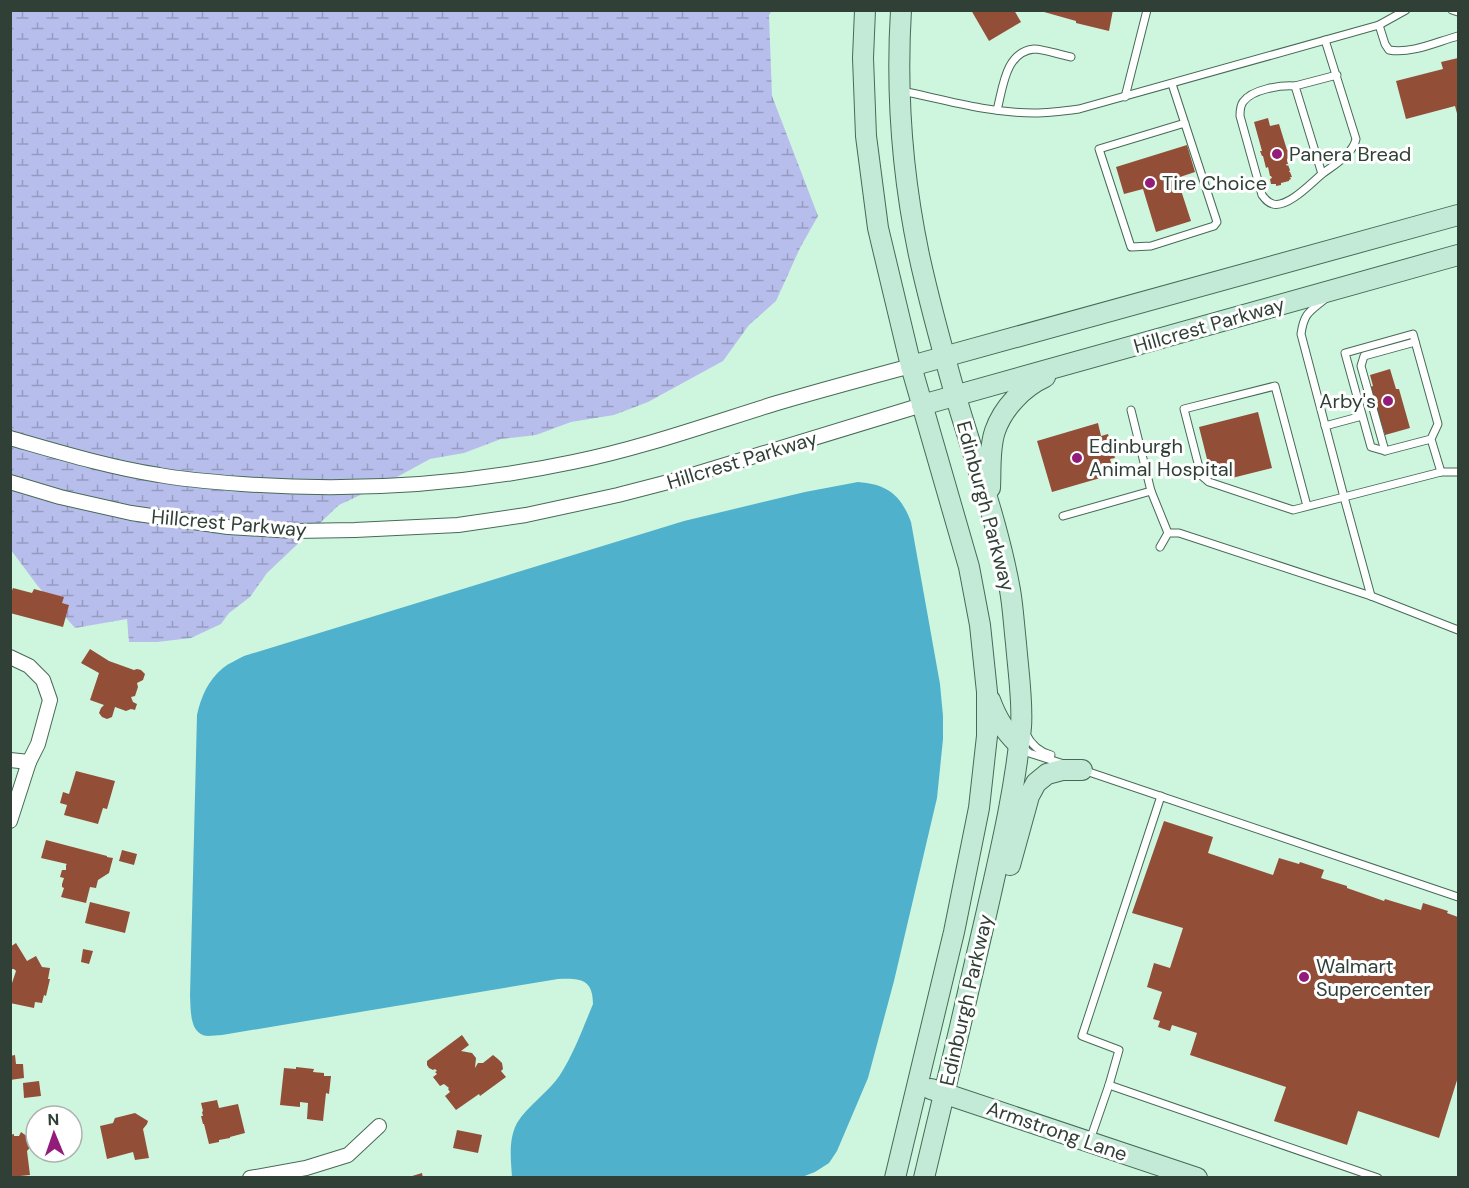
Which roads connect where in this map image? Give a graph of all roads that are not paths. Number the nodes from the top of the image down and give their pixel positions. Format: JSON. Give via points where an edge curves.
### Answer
{"nodes":[{"id":1,"x":865,"y":10,"type":"edge"},
{"id":2,"x":901,"y":10,"type":"edge"},
{"id":3,"x":1147,"y":10,"type":"edge"},
{"id":4,"x":1406,"y":10,"type":"edge"},
{"id":5,"x":1452,"y":10,"type":"edge"},
{"id":6,"x":1458,"y":12,"type":"edge"},
{"id":7,"x":1378,"y":25,"type":"junction"},
{"id":8,"x":1458,"y":36,"type":"edge"},
{"id":9,"x":1325,"y":40,"type":"junction"},
{"id":10,"x":1071,"y":57,"type":"dead end"},
{"id":11,"x":1337,"y":75,"type":"junction"},
{"id":12,"x":1172,"y":84,"type":"junction"},
{"id":13,"x":1295,"y":86,"type":"junction"},
{"id":14,"x":899,"y":90,"type":"junction"},
{"id":15,"x":1125,"y":97,"type":"junction"},
{"id":16,"x":997,"y":110,"type":"junction"},
{"id":17,"x":1185,"y":123,"type":"junction"},
{"id":18,"x":1323,"y":174,"type":"junction"},
{"id":19,"x":1458,"y":215,"type":"edge"},
{"id":20,"x":1458,"y":255,"type":"edge"},
{"id":21,"x":1339,"y":289,"type":"junction"},
{"id":22,"x":1415,"y":342,"type":"junction"},
{"id":23,"x":945,"y":356,"type":"junction"},
{"id":24,"x":1087,"y":359,"type":"junction"},
{"id":25,"x":911,"y":366,"type":"junction"},
{"id":26,"x":956,"y":396,"type":"junction"},
{"id":27,"x":922,"y":405,"type":"junction"},
{"id":28,"x":1131,"y":410,"type":"dead end"},
{"id":29,"x":1362,"y":416,"type":"junction"},
{"id":30,"x":1325,"y":426,"type":"junction"},
{"id":31,"x":10,"y":438,"type":"edge"},
{"id":32,"x":1431,"y":439,"type":"junction"},
{"id":33,"x":1385,"y":451,"type":"junction"},
{"id":34,"x":1441,"y":472,"type":"junction"},
{"id":35,"x":1458,"y":472,"type":"edge"},
{"id":36,"x":10,"y":482,"type":"edge"},
{"id":37,"x":1151,"y":491,"type":"junction"},
{"id":38,"x":1344,"y":497,"type":"junction"},
{"id":39,"x":989,"y":502,"type":"junction"},
{"id":40,"x":1307,"y":506,"type":"junction"},
{"id":41,"x":1063,"y":516,"type":"dead end"},
{"id":42,"x":1168,"y":533,"type":"junction"},
{"id":43,"x":1160,"y":547,"type":"dead end"},
{"id":44,"x":1371,"y":596,"type":"junction"},
{"id":45,"x":1458,"y":630,"type":"edge"},
{"id":46,"x":10,"y":657,"type":"edge"},
{"id":47,"x":987,"y":692,"type":"junction"},
{"id":48,"x":1020,"y":734,"type":"junction"},
{"id":49,"x":10,"y":760,"type":"edge"},
{"id":50,"x":29,"y":762,"type":"junction"},
{"id":51,"x":1083,"y":770,"type":"junction"},
{"id":52,"x":1161,"y":796,"type":"junction"},
{"id":53,"x":10,"y":821,"type":"edge"},
{"id":54,"x":1458,"y":897,"type":"edge"},
{"id":55,"x":977,"y":954,"type":"junction"},
{"id":56,"x":917,"y":1084,"type":"junction"},
{"id":57,"x":1109,"y":1085,"type":"junction"},
{"id":58,"x":944,"y":1093,"type":"junction"},
{"id":59,"x":379,"y":1126,"type":"dead end"},
{"id":60,"x":1090,"y":1142,"type":"junction"},
{"id":61,"x":250,"y":1178,"type":"edge"},
{"id":62,"x":895,"y":1178,"type":"edge"},
{"id":63,"x":924,"y":1178,"type":"edge"},
{"id":64,"x":1197,"y":1178,"type":"edge"},
{"id":65,"x":1377,"y":1178,"type":"edge"}],
"edges":[{"from":1,"to":25,"type":"main road","name":"Edinburgh Parkway","via":[[864,84],[871,187],[882,250]]},
{"from":2,"to":14,"type":"main road","name":"Edinburgh Parkway"},
{"from":3,"to":15,"type":"lane"},
{"from":4,"to":7,"type":"lane"},
{"from":5,"to":6,"type":"lane"},
{"from":7,"to":8,"type":"lane","via":[[1389,50],[1396,51]]},
{"from":7,"to":9,"type":"lane"},
{"from":9,"to":11,"type":"lane"},
{"from":9,"to":12,"type":"lane"},
{"from":10,"to":16,"type":"lane","via":[[1034,49],[1020,54],[1008,67]]},
{"from":11,"to":13,"type":"lane"},
{"from":11,"to":18,"type":"lane","via":[[1356,139],[1351,151]]},
{"from":12,"to":15,"type":"lane"},
{"from":12,"to":17,"type":"lane"},
{"from":13,"to":18,"type":"lane"},
{"from":13,"to":18,"type":"lane","via":[[1256,92],[1240,108],[1262,195],[1267,201],[1282,204]]},
{"from":14,"to":16,"type":"lane"},
{"from":14,"to":23,"type":"main road","name":"Edinburgh Parkway","via":[[910,203]]},
{"from":15,"to":16,"type":"lane","via":[[1056,112]]},
{"from":17,"to":17,"type":"lane","via":[[1217,222],[1151,246],[1131,247],[1099,149]]},
{"from":19,"to":23,"type":"main road","name":"Hillcrest Parkway"},
{"from":20,"to":21,"type":"main road","name":"Hillcrest Parkway"},
{"from":21,"to":24,"type":"main road","name":"Hillcrest Parkway"},
{"from":21,"to":30,"type":"lane","via":[[1307,313],[1301,334]]},
{"from":22,"to":29,"type":"lane","via":[[1413,334],[1345,353]]},
{"from":22,"to":32,"type":"lane","via":[[1438,424]]},
{"from":22,"to":33,"type":"lane","via":[[1364,356],[1361,366]]},
{"from":23,"to":25,"type":"main road","name":"Hillcrest Parkway"},
{"from":23,"to":26,"type":"main road","name":"Edinburgh Parkway"},
{"from":24,"to":26,"type":"main road","name":"Hillcrest Parkway"},
{"from":24,"to":39,"type":"main road","via":[[1025,390],[1000,419],[992,448]]},
{"from":25,"to":27,"type":"main road","name":"Edinburgh Parkway"},
{"from":25,"to":31,"type":"street","name":"Hillcrest Parkway","via":[[627,450],[511,474],[438,482],[304,488],[160,476]]},
{"from":26,"to":27,"type":"main road","name":"Hillcrest Parkway"},
{"from":26,"to":39,"type":"main road","name":"Edinburgh Parkway"},
{"from":27,"to":36,"type":"street","name":"Hillcrest Parkway","via":[[618,495],[458,525],[294,531],[228,527],[131,513]]},
{"from":27,"to":47,"type":"main road","name":"Edinburgh Parkway","via":[[975,596]]},
{"from":28,"to":37,"type":"lane"},
{"from":29,"to":30,"type":"lane"},
{"from":29,"to":33,"type":"lane","via":[[1371,447]]},
{"from":30,"to":38,"type":"lane"},
{"from":32,"to":33,"type":"lane"},
{"from":32,"to":34,"type":"lane"},
{"from":34,"to":35,"type":"lane"},
{"from":34,"to":38,"type":"lane"},
{"from":37,"to":41,"type":"lane"},
{"from":37,"to":42,"type":"lane"},
{"from":38,"to":40,"type":"lane"},
{"from":38,"to":44,"type":"lane"},
{"from":39,"to":48,"type":"main road","name":"Edinburgh Parkway","via":[[1010,591],[1019,673]]},
{"from":40,"to":40,"type":"lane","via":[[1293,510],[1201,476],[1184,410],[1275,386]]},
{"from":42,"to":43,"type":"lane"},
{"from":42,"to":44,"type":"lane","via":[[1179,533]]},
{"from":44,"to":45,"type":"lane"},
{"from":46,"to":50,"type":"street","via":[[29,666],[43,680],[50,700]]},
{"from":47,"to":48,"type":"main road","via":[[1008,735]]},
{"from":47,"to":56,"type":"main road","name":"Edinburgh Parkway","via":[[987,736],[979,808]]},
{"from":48,"to":51,"type":"lane","via":[[1045,754]]},
{"from":48,"to":51,"type":"lane","via":[[1029,753]]},
{"from":48,"to":55,"type":"main road","name":"Edinburgh Parkway","via":[[1008,818]]},
{"from":49,"to":50,"type":"street"},
{"from":50,"to":53,"type":"street"},
{"from":51,"to":52,"type":"lane"},
{"from":51,"to":55,"type":"main road","via":[[1047,774],[1036,783],[998,909]]},
{"from":52,"to":54,"type":"lane"},
{"from":52,"to":57,"type":"lane","via":[[1082,1036],[1119,1050]]},
{"from":55,"to":58,"type":"main road","name":"Edinburgh Parkway"},
{"from":56,"to":58,"type":"main road","name":"Armstrong Lane"},
{"from":56,"to":62,"type":"main road","name":"Edinburgh Parkway"},
{"from":57,"to":60,"type":"lane"},
{"from":57,"to":65,"type":"lane"},
{"from":58,"to":60,"type":"main road","name":"Armstrong Lane"},
{"from":58,"to":63,"type":"main road","name":"Edinburgh Parkway"},
{"from":59,"to":61,"type":"street","via":[[348,1155],[306,1168]]},
{"from":60,"to":64,"type":"main road","name":"Armstrong Lane"}]}
